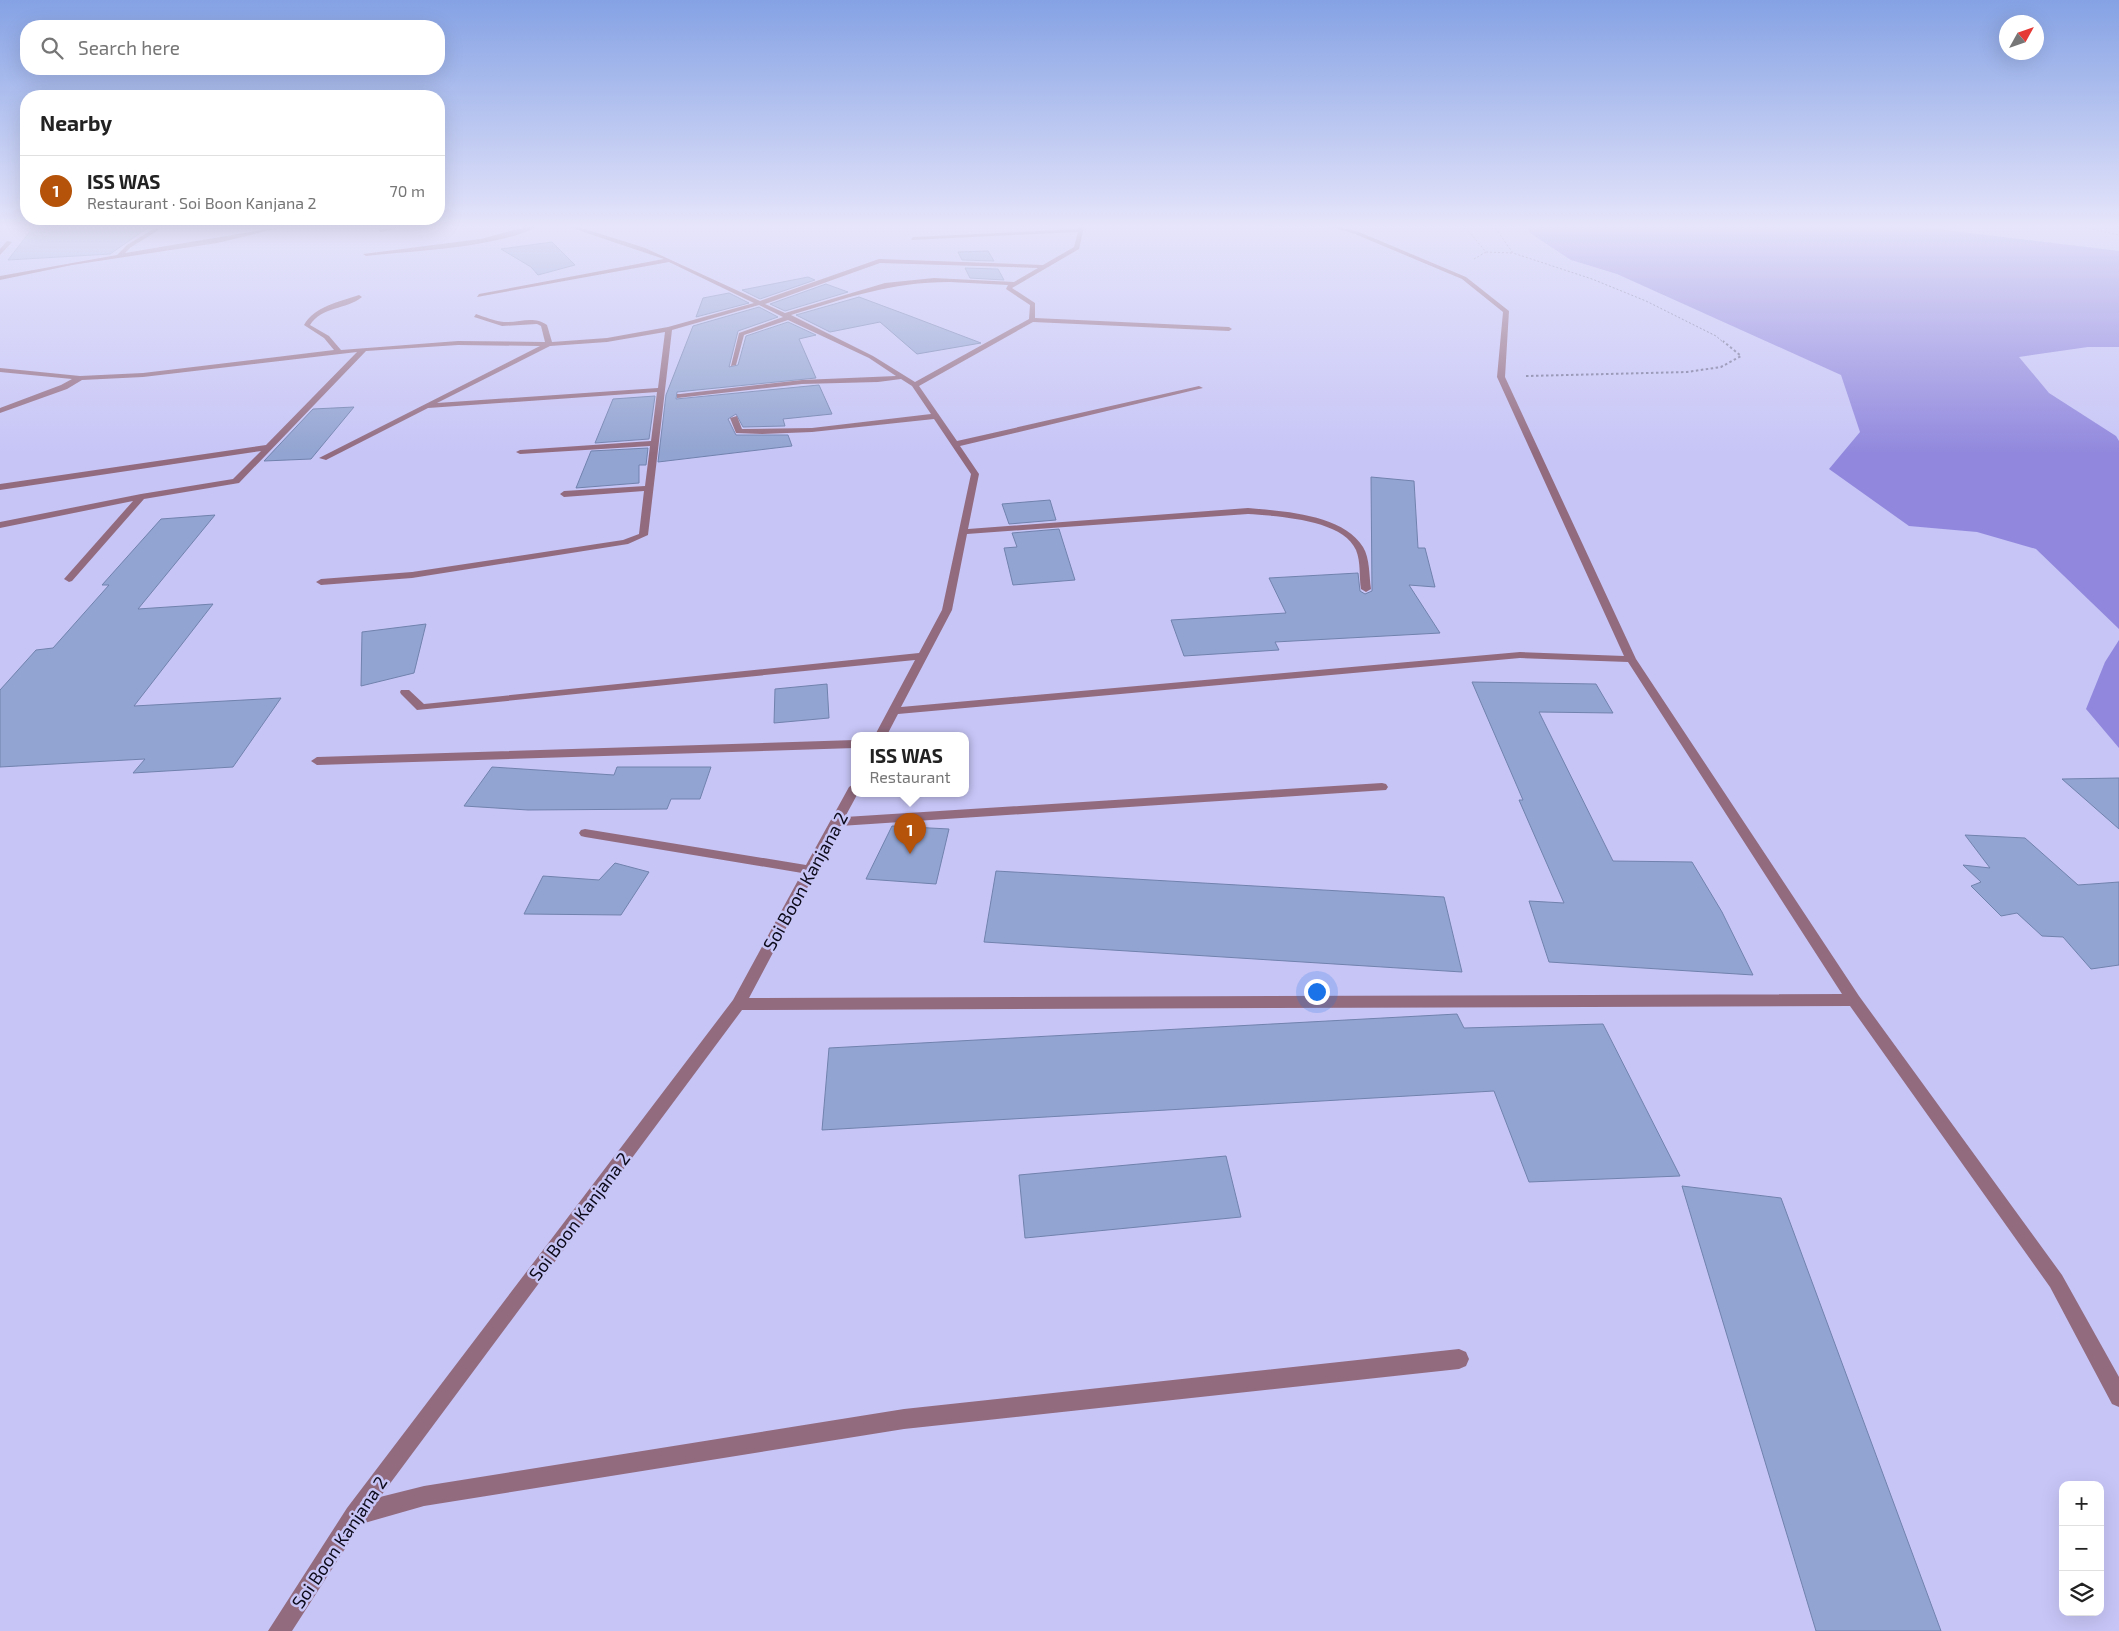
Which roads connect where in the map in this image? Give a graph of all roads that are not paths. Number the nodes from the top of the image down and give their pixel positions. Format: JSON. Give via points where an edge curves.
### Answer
{"nodes":[{"id":1,"x":351,"y":301,"type":"edge"},
{"id":2,"x":757,"y":301,"type":"edge"},
{"id":3,"x":766,"y":301,"type":"edge"},
{"id":4,"x":833,"y":301,"type":"edge"},
{"id":5,"x":1028,"y":301,"type":"edge"},
{"id":6,"x":1493,"y":301,"type":"edge"},
{"id":7,"x":761,"y":303,"type":"junction"},
{"id":8,"x":476,"y":316,"type":"dead end"},
{"id":9,"x":788,"y":316,"type":"junction"},
{"id":10,"x":1032,"y":320,"type":"junction"},
{"id":11,"x":1229,"y":329,"type":"dead end"},
{"id":12,"x":669,"y":330,"type":"junction"},
{"id":13,"x":549,"y":344,"type":"junction"},
{"id":14,"x":364,"y":349,"type":"junction"},
{"id":15,"x":339,"y":352,"type":"junction"},
{"id":16,"x":733,"y":365,"type":"dead end"},
{"id":17,"x":0,"y":370,"type":"edge"},
{"id":18,"x":903,"y":377,"type":"junction"},
{"id":19,"x":80,"y":378,"type":"junction"},
{"id":20,"x":915,"y":385,"type":"junction"},
{"id":21,"x":1199,"y":388,"type":"dead end"},
{"id":22,"x":662,"y":390,"type":"junction"},
{"id":23,"x":680,"y":396,"type":"dead end"},
{"id":24,"x":423,"y":407,"type":"junction"},
{"id":25,"x":0,"y":411,"type":"edge"},
{"id":26,"x":936,"y":416,"type":"junction"},
{"id":27,"x":734,"y":418,"type":"dead end"},
{"id":28,"x":655,"y":444,"type":"junction"},
{"id":29,"x":956,"y":444,"type":"junction"},
{"id":30,"x":269,"y":447,"type":"junction"},
{"id":31,"x":520,"y":452,"type":"dead end"},
{"id":32,"x":323,"y":458,"type":"dead end"},
{"id":33,"x":0,"y":488,"type":"edge"},
{"id":34,"x":649,"y":488,"type":"junction"},
{"id":35,"x":564,"y":494,"type":"dead end"},
{"id":36,"x":141,"y":497,"type":"junction"},
{"id":37,"x":0,"y":525,"type":"edge"},
{"id":38,"x":963,"y":532,"type":"junction"},
{"id":39,"x":69,"y":579,"type":"dead end"},
{"id":40,"x":321,"y":582,"type":"dead end"},
{"id":41,"x":1366,"y":589,"type":"dead end"},
{"id":42,"x":923,"y":656,"type":"junction"},
{"id":43,"x":1631,"y":659,"type":"junction"},
{"id":44,"x":405,"y":692,"type":"dead end"},
{"id":45,"x":892,"y":711,"type":"junction"},
{"id":46,"x":882,"y":732,"type":"edge"},
{"id":47,"x":851,"y":744,"type":"edge"},
{"id":48,"x":317,"y":761,"type":"dead end"},
{"id":49,"x":1382,"y":787,"type":"dead end"},
{"id":50,"x":851,"y":795,"type":"edge"},
{"id":51,"x":838,"y":822,"type":"junction"},
{"id":52,"x":585,"y":833,"type":"dead end"},
{"id":53,"x":809,"y":870,"type":"junction"},
{"id":54,"x":1854,"y":1000,"type":"junction"},
{"id":55,"x":738,"y":1004,"type":"junction"},
{"id":56,"x":1459,"y":1359,"type":"dead end"},
{"id":57,"x":2119,"y":1397,"type":"edge"},
{"id":58,"x":354,"y":1515,"type":"junction"},
{"id":59,"x":279,"y":1631,"type":"edge"}],
"edges":[{"from":1,"to":15,"type":"street","via":[[320,311],[310,317],[307,325],[330,340]]},
{"from":2,"to":7,"type":"street"},
{"from":3,"to":7,"type":"street"},
{"from":4,"to":9,"type":"street"},
{"from":5,"to":10,"type":"street","via":[[1033,304]]},
{"from":6,"to":43,"type":"street","via":[[1506,311],[1500,377]]},
{"from":7,"to":9,"type":"street"},
{"from":7,"to":12,"type":"street"},
{"from":8,"to":13,"type":"street","via":[[507,325],[539,322],[544,325]]},
{"from":9,"to":16,"type":"street","via":[[744,331]]},
{"from":9,"to":18,"type":"street","via":[[871,357]]},
{"from":10,"to":11,"type":"street"},
{"from":10,"to":20,"type":"street"},
{"from":12,"to":13,"type":"street","via":[[607,340]]},
{"from":12,"to":22,"type":"street"},
{"from":13,"to":14,"type":"street","via":[[458,343]]},
{"from":13,"to":24,"type":"street"},
{"from":14,"to":15,"type":"street"},
{"from":14,"to":30,"type":"street"},
{"from":15,"to":19,"type":"street","via":[[152,374]]},
{"from":17,"to":19,"type":"street"},
{"from":18,"to":20,"type":"street"},
{"from":18,"to":23,"type":"street","via":[[802,382]]},
{"from":19,"to":25,"type":"street"},
{"from":20,"to":26,"type":"street"},
{"from":21,"to":29,"type":"street"},
{"from":22,"to":24,"type":"street"},
{"from":22,"to":28,"type":"street"},
{"from":24,"to":32,"type":"street"},
{"from":26,"to":27,"type":"street","via":[[817,429],[750,432],[739,431]]},
{"from":26,"to":29,"type":"street"},
{"from":28,"to":31,"type":"street"},
{"from":28,"to":34,"type":"street"},
{"from":29,"to":38,"type":"street","via":[[975,474]]},
{"from":30,"to":33,"type":"street"},
{"from":30,"to":36,"type":"street","via":[[236,481]]},
{"from":34,"to":35,"type":"street"},
{"from":34,"to":40,"type":"street","via":[[643,535],[636,539],[412,575]]},
{"from":36,"to":37,"type":"street"},
{"from":36,"to":39,"type":"street"},
{"from":38,"to":41,"type":"street","via":[[1248,511],[1285,514],[1321,523],[1346,534],[1360,548]]},
{"from":38,"to":42,"type":"street","via":[[947,610]]},
{"from":42,"to":44,"type":"street","via":[[420,708]]},
{"from":42,"to":45,"type":"street"},
{"from":43,"to":45,"type":"street","via":[[1520,655]]},
{"from":43,"to":54,"type":"street"},
{"from":45,"to":46,"type":"street"},
{"from":47,"to":48,"type":"street"},
{"from":49,"to":51,"type":"street"},
{"from":50,"to":51,"type":"street","name":"Soi Boon Kanjana 2"},
{"from":51,"to":53,"type":"street","name":"Soi Boon Kanjana 2"},
{"from":52,"to":53,"type":"street"},
{"from":53,"to":55,"type":"street","name":"Soi Boon Kanjana 2"},
{"from":54,"to":55,"type":"street"},
{"from":54,"to":57,"type":"street","via":[[2056,1281]]},
{"from":55,"to":58,"type":"street","name":"Soi Boon Kanjana 2"},
{"from":56,"to":58,"type":"street","via":[[904,1419],[424,1496]]},
{"from":58,"to":59,"type":"street","name":"Soi Boon Kanjana 2"}]}
